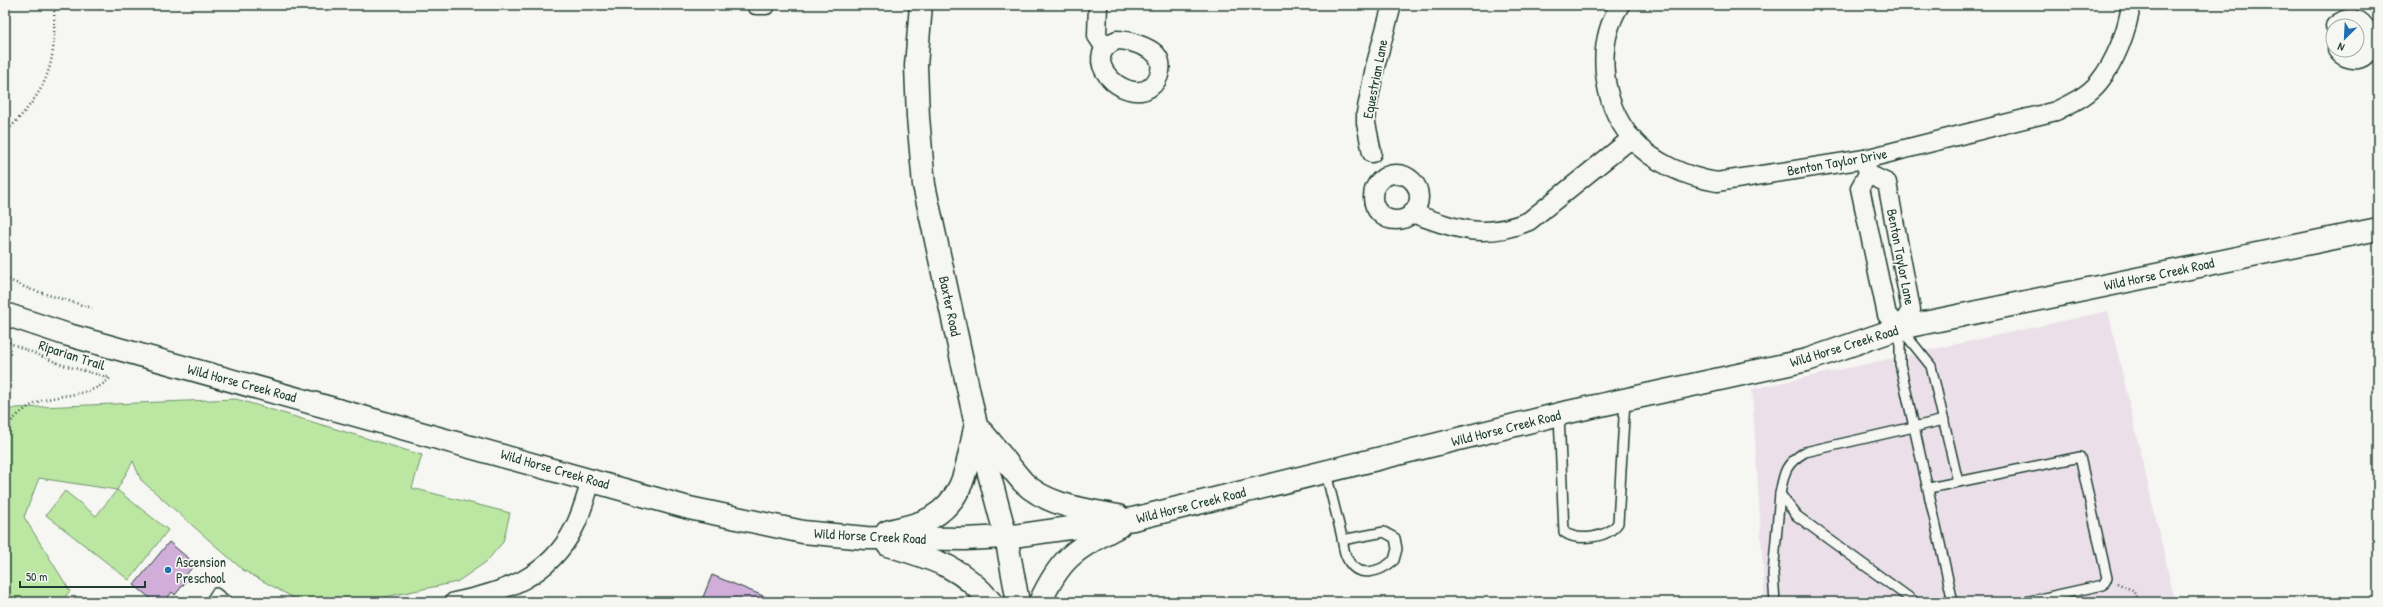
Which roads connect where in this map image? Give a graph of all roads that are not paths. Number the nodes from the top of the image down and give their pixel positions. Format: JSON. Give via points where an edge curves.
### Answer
{"nodes":[{"id":1,"x":756,"y":5,"type":"edge"},
{"id":2,"x":766,"y":5,"type":"edge"},
{"id":3,"x":921,"y":5,"type":"edge"},
{"id":4,"x":1098,"y":5,"type":"edge"},
{"id":5,"x":1392,"y":5,"type":"edge"},
{"id":6,"x":1620,"y":5,"type":"edge"},
{"id":7,"x":2131,"y":5,"type":"edge"},
{"id":8,"x":2360,"y":10,"type":"edge"},
{"id":9,"x":2345,"y":18,"type":"edge"},
{"id":10,"x":1105,"y":48,"type":"dead end"},
{"id":11,"x":2365,"y":56,"type":"edge"},
{"id":12,"x":2345,"y":58,"type":"edge"},
{"id":13,"x":2357,"y":58,"type":"edge"},
{"id":14,"x":1632,"y":138,"type":"junction"},
{"id":15,"x":1867,"y":166,"type":"junction"},
{"id":16,"x":1382,"y":177,"type":"junction"},
{"id":17,"x":1412,"y":213,"type":"junction"},
{"id":18,"x":2378,"y":229,"type":"edge"},
{"id":19,"x":5,"y":314,"type":"edge"},
{"id":20,"x":1900,"y":328,"type":"junction"},
{"id":21,"x":1625,"y":400,"type":"junction"},
{"id":22,"x":1559,"y":415,"type":"junction"},
{"id":23,"x":1944,"y":420,"type":"junction"},
{"id":24,"x":976,"y":425,"type":"junction"},
{"id":25,"x":1914,"y":426,"type":"junction"},
{"id":26,"x":1326,"y":473,"type":"junction"},
{"id":27,"x":592,"y":479,"type":"junction"},
{"id":28,"x":1958,"y":482,"type":"junction"},
{"id":29,"x":1929,"y":488,"type":"junction"},
{"id":30,"x":1780,"y":494,"type":"junction"},
{"id":31,"x":1132,"y":519,"type":"junction"},
{"id":32,"x":1006,"y":536,"type":"junction"},
{"id":33,"x":866,"y":538,"type":"junction"},
{"id":34,"x":1342,"y":540,"type":"junction"},
{"id":35,"x":210,"y":602,"type":"edge"},
{"id":36,"x":228,"y":602,"type":"edge"},
{"id":37,"x":454,"y":602,"type":"edge"},
{"id":38,"x":991,"y":602,"type":"edge"},
{"id":39,"x":1018,"y":602,"type":"edge"},
{"id":40,"x":1040,"y":602,"type":"edge"},
{"id":41,"x":1775,"y":602,"type":"edge"},
{"id":42,"x":1915,"y":602,"type":"edge"},
{"id":43,"x":1953,"y":602,"type":"edge"},
{"id":44,"x":2025,"y":602,"type":"edge"}],
"edges":[{"from":1,"to":2,"type":"street"},
{"from":3,"to":24,"type":"main road","name":"Baxter Road","via":[[916,66],[924,185]]},
{"from":4,"to":10,"type":"street","via":[[1096,36]]},
{"from":5,"to":16,"type":"street","name":"Equestrian Lane","via":[[1375,67],[1366,114],[1373,156]]},
{"from":6,"to":14,"type":"street","name":"Benton Taylor Drive","via":[[1613,16],[1607,35],[1604,57],[1609,95]]},
{"from":7,"to":15,"type":"street","name":"Benton Taylor Drive","via":[[2124,35],[2115,56],[2099,82],[2080,99],[2056,111]]},
{"from":8,"to":9,"type":"street"},
{"from":8,"to":11,"type":"street","via":[[2376,30],[2377,38],[2372,51]]},
{"from":12,"to":13,"type":"street"},
{"from":14,"to":15,"type":"street","name":"Benton Taylor Drive","via":[[1656,159],[1688,176],[1717,182]]},
{"from":14,"to":17,"type":"street","via":[[1529,220],[1512,228],[1476,232],[1457,229]]},
{"from":15,"to":20,"type":"street","name":"Benton Taylor Lane","via":[[1860,188],[1887,315]]},
{"from":15,"to":20,"type":"street","name":"Benton Taylor Lane","via":[[1887,183],[1912,310]]},
{"from":16,"to":17,"type":"street","via":[[1400,174],[1413,180],[1417,186],[1419,200]]},
{"from":16,"to":17,"type":"street","via":[[1373,192],[1379,213],[1392,220]]},
{"from":18,"to":20,"type":"main road","name":"Wild Horse Creek Road"},
{"from":19,"to":27,"type":"main road","name":"Wild Horse Creek Road","via":[[65,334]]},
{"from":20,"to":21,"type":"main road","name":"Wild Horse Creek Road","via":[[1807,360]]},
{"from":20,"to":23,"type":"lane","via":[[1931,366]]},
{"from":20,"to":25,"type":"lane","via":[[1900,364]]},
{"from":21,"to":22,"type":"main road","name":"Wild Horse Creek Road"},
{"from":21,"to":22,"type":"lane","via":[[1618,523],[1612,531],[1587,538],[1570,536],[1564,532]]},
{"from":22,"to":26,"type":"main road","name":"Wild Horse Creek Road"},
{"from":23,"to":25,"type":"lane"},
{"from":23,"to":28,"type":"lane"},
{"from":24,"to":31,"type":"main road","via":[[1024,483],[1043,496],[1067,506]]},
{"from":24,"to":32,"type":"main road","name":"Baxter Road"},
{"from":24,"to":33,"type":"main road","via":[[962,486],[948,505],[930,519]]},
{"from":25,"to":29,"type":"lane"},
{"from":25,"to":30,"type":"lane","via":[[1805,452],[1793,459],[1784,472]]},
{"from":26,"to":31,"type":"main road","name":"Wild Horse Creek Road"},
{"from":26,"to":34,"type":"lane"},
{"from":27,"to":33,"type":"main road","name":"Wild Horse Creek Road","via":[[689,508],[744,521],[803,532]]},
{"from":27,"to":37,"type":"street","via":[[574,528],[562,547],[541,570],[521,582]]},
{"from":28,"to":29,"type":"lane"},
{"from":28,"to":44,"type":"lane","via":[[2080,457],[2107,578],[2103,585]]},
{"from":29,"to":43,"type":"lane"},
{"from":30,"to":41,"type":"lane","via":[[1773,574]]},
{"from":30,"to":42,"type":"lane","via":[[1797,516]]},
{"from":31,"to":32,"type":"main road","name":"Wild Horse Creek Road"},
{"from":31,"to":40,"type":"main road","via":[[1076,550],[1058,568]]},
{"from":32,"to":33,"type":"main road","name":"Wild Horse Creek Road","via":[[965,539]]},
{"from":32,"to":39,"type":"main road","name":"Baxter Road"},
{"from":33,"to":38,"type":"main road","via":[[938,561],[962,573]]},
{"from":34,"to":34,"type":"lane","via":[[1347,558],[1356,568],[1365,572],[1375,572],[1385,567],[1394,560],[1397,549],[1395,538],[1384,532]]},
{"from":35,"to":36,"type":"lane","via":[[216,593]]}]}
